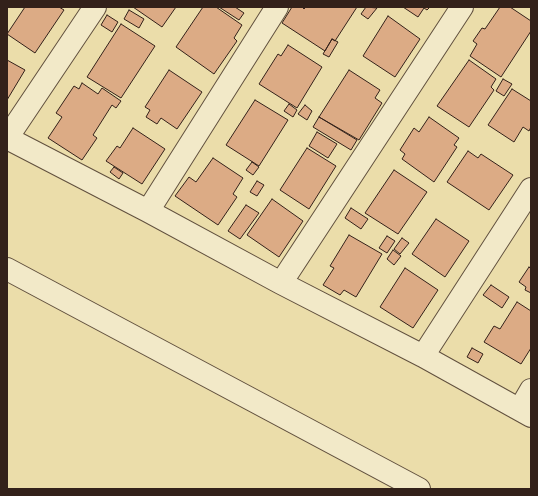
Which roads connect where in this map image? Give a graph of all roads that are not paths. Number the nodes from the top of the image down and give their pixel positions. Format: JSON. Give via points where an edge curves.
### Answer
{"nodes":[{"id":1,"x":95,"y":7,"type":"edge"},
{"id":2,"x":277,"y":7,"type":"edge"},
{"id":3,"x":462,"y":7,"type":"edge"},
{"id":4,"x":7,"y":138,"type":"edge"},
{"id":5,"x":531,"y":189,"type":"edge"},
{"id":6,"x":148,"y":211,"type":"junction"},
{"id":7,"x":7,"y":269,"type":"edge"},
{"id":8,"x":281,"y":282,"type":"junction"},
{"id":9,"x":422,"y":356,"type":"junction"},
{"id":10,"x":531,"y":390,"type":"edge"},
{"id":11,"x":525,"y":412,"type":"edge"},
{"id":12,"x":419,"y":489,"type":"edge"}],
"edges":[{"from":1,"to":4,"type":"street"},
{"from":2,"to":6,"type":"street"},
{"from":3,"to":8,"type":"street"},
{"from":4,"to":6,"type":"street"},
{"from":5,"to":9,"type":"street"},
{"from":6,"to":8,"type":"street"},
{"from":7,"to":12,"type":"street"},
{"from":8,"to":9,"type":"street"},
{"from":9,"to":11,"type":"street"},
{"from":10,"to":11,"type":"street"}]}
